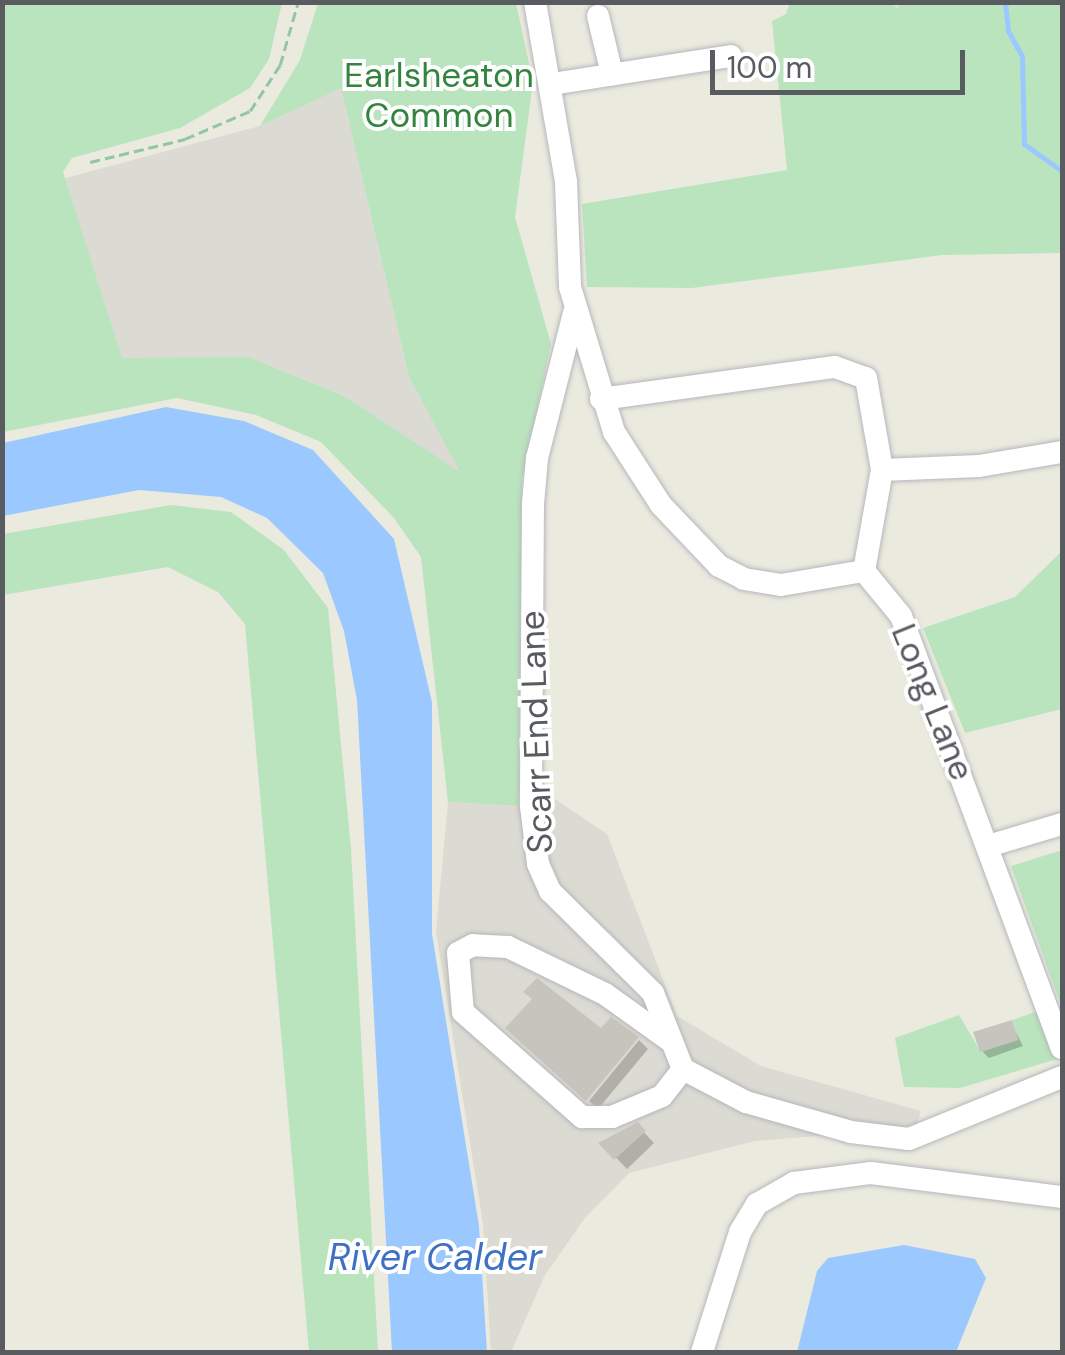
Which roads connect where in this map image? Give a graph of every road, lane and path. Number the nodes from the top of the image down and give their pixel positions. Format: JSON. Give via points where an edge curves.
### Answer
{"nodes":[{"id":1,"x":298,"y":2,"type":"edge"},
{"id":2,"x":535,"y":2,"type":"edge"},
{"id":3,"x":598,"y":16,"type":"dead end"},
{"id":4,"x":731,"y":56,"type":"dead end"},
{"id":5,"x":608,"y":74,"type":"junction"},
{"id":6,"x":552,"y":84,"type":"junction"},
{"id":7,"x":90,"y":162,"type":"dead end"},
{"id":8,"x":575,"y":309,"type":"junction"},
{"id":9,"x":601,"y":398,"type":"junction"},
{"id":10,"x":1062,"y":452,"type":"edge"},
{"id":11,"x":882,"y":470,"type":"junction"},
{"id":12,"x":864,"y":571,"type":"junction"},
{"id":13,"x":1062,"y":824,"type":"edge"},
{"id":14,"x":988,"y":846,"type":"junction"},
{"id":15,"x":672,"y":1042,"type":"junction"},
{"id":16,"x":1062,"y":1048,"type":"edge"},
{"id":17,"x":682,"y":1069,"type":"junction"},
{"id":18,"x":1062,"y":1078,"type":"edge"},
{"id":19,"x":1062,"y":1197,"type":"edge"},
{"id":20,"x":702,"y":1352,"type":"edge"}],
"edges":[{"from":1,"to":7,"type":"path","via":[[280,64],[250,112],[185,139]]},
{"from":2,"to":6,"type":"street"},
{"from":3,"to":5,"type":"street"},
{"from":4,"to":5,"type":"street"},
{"from":5,"to":6,"type":"street"},
{"from":6,"to":8,"type":"street"},
{"from":8,"to":9,"type":"street"},
{"from":8,"to":15,"type":"street","name":"Scarr End Lane","via":[[537,458],[533,504],[533,835],[550,891],[642,980]]},
{"from":9,"to":11,"type":"street","via":[[835,367],[866,378]]},
{"from":9,"to":12,"type":"street","via":[[661,505],[719,566],[744,579],[781,585]]},
{"from":10,"to":11,"type":"street","via":[[979,466]]},
{"from":11,"to":12,"type":"street"},
{"from":12,"to":14,"type":"street","name":"Long Lane","via":[[901,616]]},
{"from":13,"to":14,"type":"street"},
{"from":14,"to":16,"type":"street","name":"Long Lane"},
{"from":15,"to":17,"type":"street","name":"Scarr End Lane"},
{"from":15,"to":17,"type":"street","via":[[605,994],[508,947],[473,945],[458,953],[463,1012],[582,1117],[612,1117],[662,1096]]},
{"from":17,"to":18,"type":"street","via":[[746,1102],[831,1127],[922,1138]]},
{"from":19,"to":20,"type":"street","via":[[872,1172],[794,1182],[757,1204],[740,1232]]}]}
